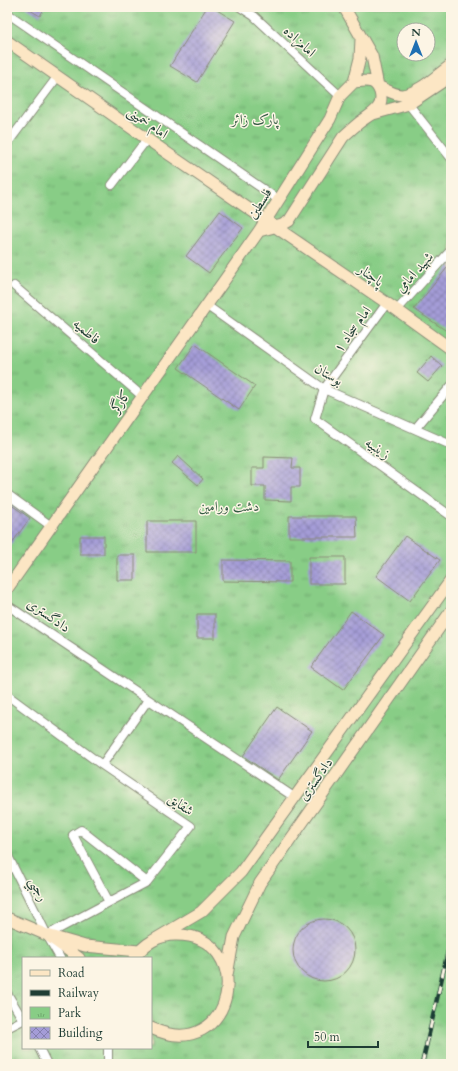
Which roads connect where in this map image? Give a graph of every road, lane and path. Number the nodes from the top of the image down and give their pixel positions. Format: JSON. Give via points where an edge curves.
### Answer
{"nodes":[{"id":1,"x":240,"y":7,"type":"edge"},
{"id":2,"x":344,"y":7,"type":"edge"},
{"id":3,"x":7,"y":13,"type":"edge"},
{"id":4,"x":362,"y":39,"type":"junction"},
{"id":5,"x":7,"y":41,"type":"edge"},
{"id":6,"x":451,"y":65,"type":"edge"},
{"id":7,"x":58,"y":76,"type":"junction"},
{"id":8,"x":451,"y":76,"type":"edge"},
{"id":9,"x":354,"y":82,"type":"junction"},
{"id":10,"x":378,"y":86,"type":"junction"},
{"id":11,"x":402,"y":95,"type":"junction"},
{"id":12,"x":340,"y":96,"type":"junction"},
{"id":13,"x":409,"y":104,"type":"junction"},
{"id":14,"x":373,"y":114,"type":"junction"},
{"id":15,"x":147,"y":139,"type":"junction"},
{"id":16,"x":7,"y":144,"type":"edge"},
{"id":17,"x":451,"y":158,"type":"edge"},
{"id":18,"x":293,"y":178,"type":"junction"},
{"id":19,"x":112,"y":185,"type":"dead end"},
{"id":20,"x":309,"y":188,"type":"junction"},
{"id":21,"x":279,"y":200,"type":"junction"},
{"id":22,"x":289,"y":221,"type":"junction"},
{"id":23,"x":269,"y":224,"type":"junction"},
{"id":24,"x":259,"y":231,"type":"joint"},
{"id":25,"x":293,"y":239,"type":"junction"},
{"id":26,"x":451,"y":250,"type":"edge"},
{"id":27,"x":14,"y":286,"type":"dead end"},
{"id":28,"x":387,"y":304,"type":"junction"},
{"id":29,"x":206,"y":305,"type":"junction"},
{"id":30,"x":397,"y":310,"type":"junction"},
{"id":31,"x":451,"y":349,"type":"edge"},
{"id":32,"x":451,"y":386,"type":"edge"},
{"id":33,"x":324,"y":389,"type":"junction"},
{"id":34,"x":142,"y":396,"type":"junction"},
{"id":35,"x":415,"y":429,"type":"junction"},
{"id":36,"x":451,"y":445,"type":"edge"},
{"id":37,"x":7,"y":494,"type":"edge"},
{"id":38,"x":451,"y":516,"type":"edge"},
{"id":39,"x":51,"y":526,"type":"junction"},
{"id":40,"x":451,"y":580,"type":"edge"},
{"id":41,"x":7,"y":589,"type":"edge"},
{"id":42,"x":7,"y":605,"type":"edge"},
{"id":43,"x":451,"y":611,"type":"edge"},
{"id":44,"x":7,"y":695,"type":"edge"},
{"id":45,"x":148,"y":700,"type":"junction"},
{"id":46,"x":102,"y":765,"type":"junction"},
{"id":47,"x":294,"y":798,"type":"junction"},
{"id":48,"x":7,"y":854,"type":"edge"},
{"id":49,"x":148,"y":882,"type":"junction"},
{"id":50,"x":109,"y":902,"type":"junction"},
{"id":51,"x":7,"y":918,"type":"edge"},
{"id":52,"x":47,"y":935,"type":"junction"},
{"id":53,"x":152,"y":941,"type":"junction"},
{"id":54,"x":137,"y":955,"type":"edge"},
{"id":55,"x":59,"y":957,"type":"edge"},
{"id":56,"x":77,"y":957,"type":"edge"},
{"id":57,"x":227,"y":975,"type":"junction"},
{"id":58,"x":7,"y":993,"type":"edge"},
{"id":59,"x":22,"y":1018,"type":"edge"},
{"id":60,"x":22,"y":1020,"type":"edge"},
{"id":61,"x":7,"y":1028,"type":"edge"},
{"id":62,"x":152,"y":1028,"type":"edge"},
{"id":63,"x":40,"y":1049,"type":"edge"},
{"id":64,"x":108,"y":1049,"type":"edge"},
{"id":65,"x":47,"y":1064,"type":"edge"},
{"id":66,"x":108,"y":1064,"type":"edge"}],
"edges":[{"from":1,"to":12,"type":"street","name":"امامزاده","via":[[254,16]]},
{"from":2,"to":4,"type":"main road"},
{"from":3,"to":21,"type":"street"},
{"from":4,"to":9,"type":"main road"},
{"from":4,"to":10,"type":"main road","via":[[372,56]]},
{"from":5,"to":7,"type":"main road","name":"امام خمینی"},
{"from":6,"to":11,"type":"main road","via":[[417,89]]},
{"from":7,"to":15,"type":"main road","name":"امام خمینی"},
{"from":7,"to":16,"type":"street"},
{"from":8,"to":13,"type":"main road"},
{"from":9,"to":10,"type":"main road","via":[[370,81]]},
{"from":9,"to":12,"type":"main road","name":"فلسطین"},
{"from":10,"to":11,"type":"main road"},
{"from":10,"to":14,"type":"main road","via":[[382,97]]},
{"from":11,"to":13,"type":"street"},
{"from":12,"to":18,"type":"main road","name":"فلسطین","via":[[330,119]]},
{"from":13,"to":14,"type":"main road"},
{"from":13,"to":17,"type":"street"},
{"from":14,"to":20,"type":"main road","via":[[343,137]]},
{"from":15,"to":19,"type":"street"},
{"from":15,"to":23,"type":"main road","name":"امام خمینی"},
{"from":18,"to":20,"type":"main road"},
{"from":18,"to":21,"type":"main road","name":"فلسطین"},
{"from":20,"to":22,"type":"main road"},
{"from":21,"to":23,"type":"main road","name":"فلسطین"},
{"from":22,"to":23,"type":"main road","name":"فلسطین","via":[[282,225]]},
{"from":22,"to":25,"type":"main road"},
{"from":23,"to":24,"type":"main road","name":"فلسطین"},
{"from":23,"to":25,"type":"main road","name":"پاچنار"},
{"from":24,"to":29,"type":"main road","name":"کارگر"},
{"from":25,"to":28,"type":"main road","name":"پاچنار"},
{"from":26,"to":30,"type":"street","name":"شهيد امامي"},
{"from":27,"to":34,"type":"street","name":"فاطميه"},
{"from":28,"to":30,"type":"main road","name":"پاچنار"},
{"from":28,"to":33,"type":"street","name":"امام سجاد ۱"},
{"from":29,"to":33,"type":"street","name":"بوستان"},
{"from":29,"to":34,"type":"main road","name":"کارگر"},
{"from":30,"to":31,"type":"main road","name":"پاچنار"},
{"from":32,"to":35,"type":"street"},
{"from":33,"to":35,"type":"street","name":"بوستان"},
{"from":33,"to":38,"type":"street","name":"زينبيه","via":[[316,419]]},
{"from":34,"to":39,"type":"main road","name":"کارگر"},
{"from":35,"to":36,"type":"street","name":"بوستان"},
{"from":37,"to":39,"type":"street"},
{"from":39,"to":41,"type":"main road","name":"کارگر"},
{"from":40,"to":47,"type":"main road","name":"دادگستری"},
{"from":42,"to":45,"type":"street","name":"دادگستری"},
{"from":43,"to":57,"type":"main road","name":"دادگستری","via":[[260,883],[234,937]]},
{"from":44,"to":46,"type":"street","name":"شقايق"},
{"from":45,"to":46,"type":"street"},
{"from":45,"to":47,"type":"street","name":"دادگستری"},
{"from":46,"to":49,"type":"street","name":"شقايق","via":[[191,826]]},
{"from":47,"to":53,"type":"main road","name":"دادگستری","via":[[241,872],[201,912]]},
{"from":48,"to":52,"type":"street","name":"رجبي"},
{"from":49,"to":50,"type":"street","name":"شقايق"},
{"from":49,"to":50,"type":"street","via":[[81,830],[73,835]]},
{"from":50,"to":52,"type":"street","name":"شقايق"},
{"from":51,"to":52,"type":"main road"},
{"from":52,"to":54,"type":"main road","via":[[85,946]]},
{"from":52,"to":55,"type":"street","name":"رجبي"},
{"from":52,"to":56,"type":"main road"},
{"from":53,"to":54,"type":"main road"},
{"from":53,"to":57,"type":"main road","via":[[168,935],[184,934],[199,939],[212,948],[222,960]]},
{"from":57,"to":62,"type":"main road","name":"دادگستری","via":[[228,987],[222,1009],[212,1022],[198,1032],[181,1036],[164,1034]]},
{"from":58,"to":59,"type":"street"},
{"from":60,"to":61,"type":"street"},
{"from":63,"to":65,"type":"street"},
{"from":64,"to":66,"type":"street"}]}
